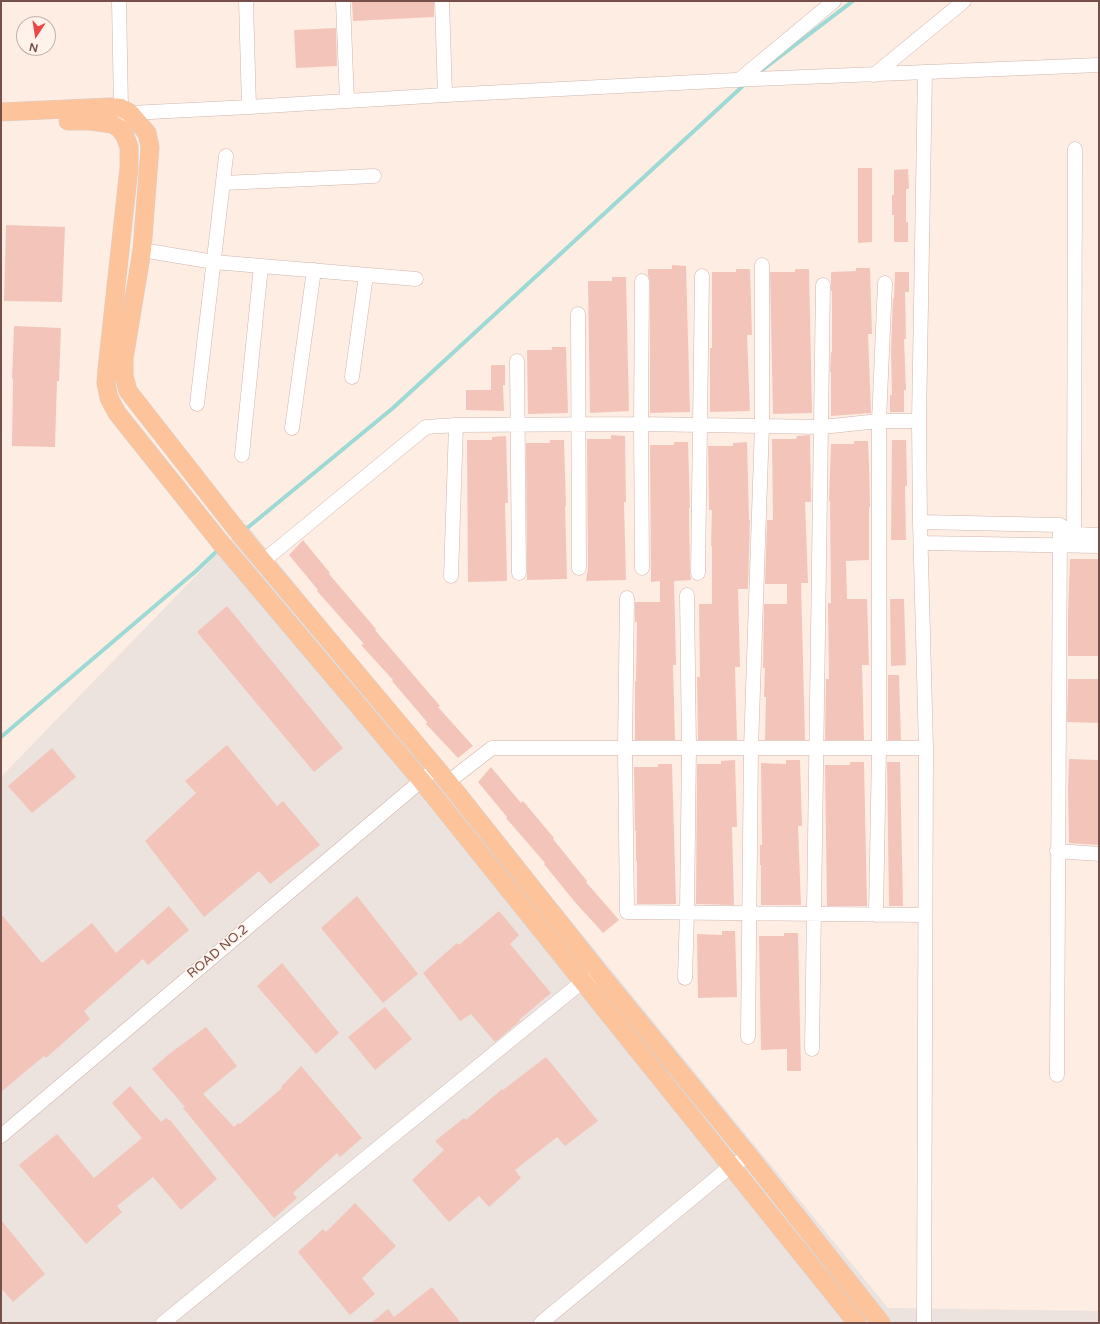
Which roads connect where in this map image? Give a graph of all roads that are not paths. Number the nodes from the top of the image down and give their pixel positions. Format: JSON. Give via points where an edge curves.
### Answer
{"nodes":[{"id":1,"x":119,"y":1,"type":"edge"},
{"id":2,"x":246,"y":1,"type":"edge"},
{"id":3,"x":343,"y":1,"type":"edge"},
{"id":4,"x":442,"y":1,"type":"edge"},
{"id":5,"x":834,"y":1,"type":"edge"},
{"id":6,"x":964,"y":1,"type":"edge"},
{"id":7,"x":1099,"y":65,"type":"edge"},
{"id":8,"x":925,"y":72,"type":"junction"},
{"id":9,"x":874,"y":75,"type":"junction"},
{"id":10,"x":739,"y":80,"type":"junction"},
{"id":11,"x":445,"y":94,"type":"junction"},
{"id":12,"x":347,"y":101,"type":"junction"},
{"id":13,"x":249,"y":107,"type":"junction"},
{"id":14,"x":126,"y":111,"type":"junction"},
{"id":15,"x":1,"y":112,"type":"edge"},
{"id":16,"x":1,"y":124,"type":"edge"},
{"id":17,"x":112,"y":124,"type":"junction"},
{"id":18,"x":1075,"y":149,"type":"dead end"},
{"id":19,"x":226,"y":156,"type":"dead end"},
{"id":20,"x":374,"y":176,"type":"dead end"},
{"id":21,"x":223,"y":183,"type":"junction"},
{"id":22,"x":142,"y":250,"type":"junction"},
{"id":23,"x":214,"y":262,"type":"junction"},
{"id":24,"x":762,"y":265,"type":"dead end"},
{"id":25,"x":261,"y":266,"type":"junction"},
{"id":26,"x":314,"y":270,"type":"junction"},
{"id":27,"x":366,"y":275,"type":"junction"},
{"id":28,"x":702,"y":276,"type":"dead end"},
{"id":29,"x":416,"y":279,"type":"dead end"},
{"id":30,"x":642,"y":281,"type":"dead end"},
{"id":31,"x":885,"y":283,"type":"dead end"},
{"id":32,"x":823,"y":285,"type":"dead end"},
{"id":33,"x":578,"y":314,"type":"dead end"},
{"id":34,"x":517,"y":361,"type":"dead end"},
{"id":35,"x":352,"y":377,"type":"dead end"},
{"id":36,"x":197,"y":404,"type":"dead end"},
{"id":37,"x":879,"y":421,"type":"junction"},
{"id":38,"x":919,"y":421,"type":"junction"},
{"id":39,"x":517,"y":424,"type":"junction"},
{"id":40,"x":641,"y":424,"type":"junction"},
{"id":41,"x":456,"y":425,"type":"junction"},
{"id":42,"x":579,"y":425,"type":"junction"},
{"id":43,"x":701,"y":425,"type":"junction"},
{"id":44,"x":762,"y":425,"type":"junction"},
{"id":45,"x":822,"y":427,"type":"junction"},
{"id":46,"x":292,"y":428,"type":"dead end"},
{"id":47,"x":242,"y":455,"type":"dead end"},
{"id":48,"x":920,"y":522,"type":"junction"},
{"id":49,"x":236,"y":529,"type":"junction"},
{"id":50,"x":1099,"y":535,"type":"edge"},
{"id":51,"x":1070,"y":541,"type":"junction"},
{"id":52,"x":220,"y":542,"type":"junction"},
{"id":53,"x":921,"y":543,"type":"junction"},
{"id":54,"x":1099,"y":546,"type":"edge"},
{"id":55,"x":262,"y":562,"type":"junction"},
{"id":56,"x":579,"y":568,"type":"dead end"},
{"id":57,"x":642,"y":568,"type":"dead end"},
{"id":58,"x":519,"y":573,"type":"dead end"},
{"id":59,"x":698,"y":573,"type":"dead end"},
{"id":60,"x":451,"y":576,"type":"dead end"},
{"id":61,"x":687,"y":595,"type":"dead end"},
{"id":62,"x":627,"y":598,"type":"dead end"},
{"id":63,"x":625,"y":748,"type":"junction"},
{"id":64,"x":688,"y":748,"type":"junction"},
{"id":65,"x":751,"y":748,"type":"junction"},
{"id":66,"x":816,"y":748,"type":"junction"},
{"id":67,"x":879,"y":748,"type":"junction"},
{"id":68,"x":926,"y":748,"type":"junction"},
{"id":69,"x":436,"y":769,"type":"junction"},
{"id":70,"x":421,"y":780,"type":"junction"},
{"id":71,"x":448,"y":782,"type":"junction"},
{"id":72,"x":1058,"y":851,"type":"junction"},
{"id":73,"x":1099,"y":854,"type":"edge"},
{"id":74,"x":687,"y":912,"type":"junction"},
{"id":75,"x":749,"y":912,"type":"junction"},
{"id":76,"x":814,"y":913,"type":"junction"},
{"id":77,"x":876,"y":915,"type":"junction"},
{"id":78,"x":925,"y":915,"type":"junction"},
{"id":79,"x":601,"y":975,"type":"junction"},
{"id":80,"x":684,"y":978,"type":"dead end"},
{"id":81,"x":583,"y":981,"type":"junction"},
{"id":82,"x":748,"y":1037,"type":"dead end"},
{"id":83,"x":812,"y":1048,"type":"dead end"},
{"id":84,"x":1057,"y":1075,"type":"dead end"},
{"id":85,"x":1,"y":1136,"type":"edge"},
{"id":86,"x":749,"y":1156,"type":"junction"},
{"id":87,"x":731,"y":1166,"type":"junction"},
{"id":88,"x":163,"y":1323,"type":"edge"},
{"id":89,"x":541,"y":1323,"type":"edge"},
{"id":90,"x":857,"y":1323,"type":"edge"},
{"id":91,"x":881,"y":1323,"type":"edge"},
{"id":92,"x":924,"y":1323,"type":"edge"}],
"edges":[{"from":1,"to":14,"type":"street"},
{"from":2,"to":13,"type":"street"},
{"from":3,"to":12,"type":"street"},
{"from":4,"to":11,"type":"street"},
{"from":5,"to":10,"type":"street"},
{"from":6,"to":9,"type":"street"},
{"from":7,"to":8,"type":"street"},
{"from":8,"to":9,"type":"street"},
{"from":8,"to":38,"type":"street"},
{"from":9,"to":10,"type":"street"},
{"from":10,"to":11,"type":"street"},
{"from":11,"to":12,"type":"street"},
{"from":12,"to":13,"type":"street"},
{"from":13,"to":14,"type":"street"},
{"from":14,"to":15,"type":"main road","via":[[110,107]]},
{"from":14,"to":17,"type":"street"},
{"from":14,"to":22,"type":"main road","via":[[147,133],[150,147]]},
{"from":16,"to":17,"type":"main road","via":[[91,120]]},
{"from":17,"to":52,"type":"main road","via":[[125,136],[129,147],[129,168],[106,383],[117,413]]},
{"from":18,"to":51,"type":"street"},
{"from":19,"to":21,"type":"street"},
{"from":20,"to":21,"type":"street"},
{"from":21,"to":23,"type":"street"},
{"from":22,"to":23,"type":"street"},
{"from":22,"to":49,"type":"main road","via":[[124,359],[124,376],[128,391]]},
{"from":23,"to":25,"type":"street"},
{"from":23,"to":36,"type":"street"},
{"from":24,"to":44,"type":"street"},
{"from":25,"to":26,"type":"street"},
{"from":25,"to":47,"type":"street"},
{"from":26,"to":27,"type":"street"},
{"from":26,"to":46,"type":"street"},
{"from":27,"to":29,"type":"street"},
{"from":27,"to":35,"type":"street"},
{"from":28,"to":43,"type":"street"},
{"from":30,"to":40,"type":"street"},
{"from":31,"to":37,"type":"street"},
{"from":32,"to":45,"type":"street"},
{"from":33,"to":42,"type":"street"},
{"from":34,"to":39,"type":"street"},
{"from":37,"to":38,"type":"street"},
{"from":37,"to":45,"type":"street"},
{"from":37,"to":67,"type":"street"},
{"from":38,"to":48,"type":"street"},
{"from":39,"to":41,"type":"street"},
{"from":39,"to":42,"type":"street"},
{"from":39,"to":58,"type":"street"},
{"from":40,"to":42,"type":"street"},
{"from":40,"to":43,"type":"street"},
{"from":40,"to":57,"type":"street"},
{"from":41,"to":55,"type":"street","via":[[426,427]]},
{"from":41,"to":60,"type":"street"},
{"from":42,"to":56,"type":"street"},
{"from":43,"to":44,"type":"street"},
{"from":43,"to":59,"type":"street"},
{"from":44,"to":45,"type":"street"},
{"from":44,"to":65,"type":"street"},
{"from":45,"to":66,"type":"street"},
{"from":48,"to":51,"type":"street","via":[[1060,525]]},
{"from":48,"to":53,"type":"street"},
{"from":49,"to":52,"type":"main road"},
{"from":49,"to":55,"type":"main road"},
{"from":50,"to":51,"type":"street"},
{"from":51,"to":53,"type":"street"},
{"from":51,"to":54,"type":"street"},
{"from":51,"to":72,"type":"street"},
{"from":52,"to":70,"type":"main road"},
{"from":53,"to":68,"type":"street"},
{"from":55,"to":69,"type":"main road"},
{"from":61,"to":64,"type":"street"},
{"from":62,"to":63,"type":"street"},
{"from":63,"to":64,"type":"street"},
{"from":63,"to":71,"type":"street","via":[[492,748]]},
{"from":63,"to":74,"type":"street","via":[[628,912]]},
{"from":64,"to":65,"type":"street"},
{"from":64,"to":74,"type":"street"},
{"from":65,"to":66,"type":"street"},
{"from":65,"to":75,"type":"street"},
{"from":66,"to":67,"type":"street"},
{"from":66,"to":76,"type":"street"},
{"from":67,"to":68,"type":"street"},
{"from":67,"to":77,"type":"street"},
{"from":68,"to":78,"type":"street"},
{"from":69,"to":70,"type":"street","name":"ROAD NO.2"},
{"from":69,"to":71,"type":"main road"},
{"from":70,"to":81,"type":"main road"},
{"from":70,"to":85,"type":"street","name":"ROAD NO.2"},
{"from":71,"to":79,"type":"main road"},
{"from":72,"to":73,"type":"street"},
{"from":72,"to":84,"type":"street"},
{"from":74,"to":75,"type":"street"},
{"from":74,"to":80,"type":"street"},
{"from":75,"to":76,"type":"street"},
{"from":75,"to":82,"type":"street"},
{"from":76,"to":77,"type":"street"},
{"from":76,"to":83,"type":"street"},
{"from":77,"to":78,"type":"street"},
{"from":78,"to":92,"type":"street"},
{"from":79,"to":81,"type":"street"},
{"from":79,"to":86,"type":"main road"},
{"from":81,"to":87,"type":"main road"},
{"from":81,"to":88,"type":"street"},
{"from":86,"to":87,"type":"street"},
{"from":86,"to":91,"type":"main road"},
{"from":87,"to":89,"type":"street"},
{"from":87,"to":90,"type":"main road"}]}
